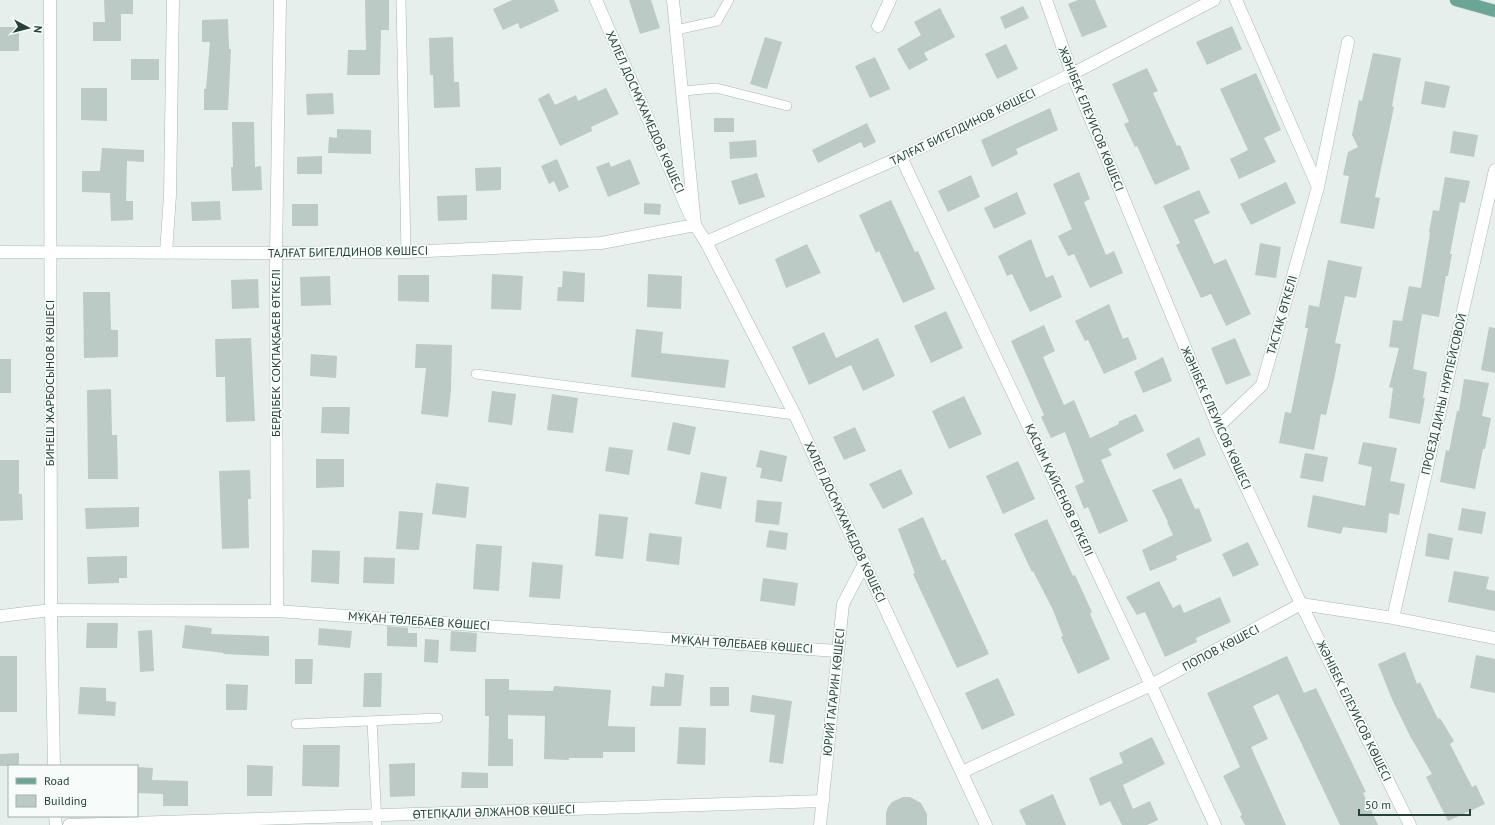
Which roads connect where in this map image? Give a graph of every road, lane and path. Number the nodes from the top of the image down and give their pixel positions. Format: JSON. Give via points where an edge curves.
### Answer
{"nodes":[{"id":1,"x":50,"y":0,"type":"edge"},
{"id":2,"x":173,"y":0,"type":"edge"},
{"id":3,"x":280,"y":0,"type":"edge"},
{"id":4,"x":401,"y":0,"type":"edge"},
{"id":5,"x":596,"y":0,"type":"edge"},
{"id":6,"x":673,"y":0,"type":"edge"},
{"id":7,"x":729,"y":0,"type":"edge"},
{"id":8,"x":890,"y":0,"type":"edge"},
{"id":9,"x":1046,"y":0,"type":"edge"},
{"id":10,"x":1214,"y":0,"type":"edge"},
{"id":11,"x":1236,"y":0,"type":"edge"},
{"id":12,"x":1456,"y":0,"type":"edge"},
{"id":13,"x":1495,"y":11,"type":"edge"},
{"id":14,"x":878,"y":26,"type":"dead end"},
{"id":15,"x":676,"y":30,"type":"junction"},
{"id":16,"x":1348,"y":42,"type":"dead end"},
{"id":17,"x":1072,"y":74,"type":"junction"},
{"id":18,"x":683,"y":91,"type":"junction"},
{"id":19,"x":787,"y":106,"type":"dead end"},
{"id":20,"x":901,"y":157,"type":"junction"},
{"id":21,"x":1495,"y":170,"type":"edge"},
{"id":22,"x":1318,"y":187,"type":"junction"},
{"id":23,"x":695,"y":225,"type":"junction"},
{"id":24,"x":706,"y":242,"type":"junction"},
{"id":25,"x":0,"y":252,"type":"edge"},
{"id":26,"x":50,"y":252,"type":"junction"},
{"id":27,"x":406,"y":252,"type":"junction"},
{"id":28,"x":166,"y":253,"type":"junction"},
{"id":29,"x":276,"y":253,"type":"junction"},
{"id":30,"x":476,"y":374,"type":"dead end"},
{"id":31,"x":795,"y":415,"type":"junction"},
{"id":32,"x":1218,"y":427,"type":"junction"},
{"id":33,"x":864,"y":564,"type":"junction"},
{"id":34,"x":1302,"y":604,"type":"junction"},
{"id":35,"x":51,"y":610,"type":"junction"},
{"id":36,"x":277,"y":611,"type":"junction"},
{"id":37,"x":0,"y":616,"type":"edge"},
{"id":38,"x":1393,"y":618,"type":"junction"},
{"id":39,"x":1495,"y":638,"type":"edge"},
{"id":40,"x":837,"y":651,"type":"junction"},
{"id":41,"x":1151,"y":685,"type":"junction"},
{"id":42,"x":438,"y":718,"type":"dead end"},
{"id":43,"x":372,"y":721,"type":"junction"},
{"id":44,"x":296,"y":724,"type":"dead end"},
{"id":45,"x":54,"y":765,"type":"edge"},
{"id":46,"x":962,"y":772,"type":"junction"},
{"id":47,"x":823,"y":801,"type":"junction"},
{"id":48,"x":377,"y":820,"type":"edge"},
{"id":49,"x":69,"y":825,"type":"edge"},
{"id":50,"x":820,"y":825,"type":"edge"},
{"id":51,"x":986,"y":825,"type":"edge"},
{"id":52,"x":1215,"y":825,"type":"edge"},
{"id":53,"x":1410,"y":825,"type":"edge"}],
"edges":[{"from":1,"to":26,"type":"street","name":"БИНЕШ ЖАРБОСЫНОВ КӨШЕСІ"},
{"from":2,"to":28,"type":"street","via":[[170,194]]},
{"from":3,"to":29,"type":"street","name":"БЕРДІБЕК СОҚПАҚБАЕВ ӨТКЕЛІ"},
{"from":4,"to":27,"type":"lane"},
{"from":5,"to":23,"type":"street","name":"ХАЛЕЛ ДОСМҰХАМЕДОВ КӨШЕСІ"},
{"from":6,"to":15,"type":"street","name":"ХАЛЕЛ ДОСМҰХАМЕДОВ КӨШЕСІ"},
{"from":7,"to":15,"type":"lane","via":[[717,21]]},
{"from":8,"to":14,"type":"street"},
{"from":9,"to":17,"type":"street","name":"ЖӘНІБЕК ЕЛЕУИСОВ КӨШЕСІ"},
{"from":10,"to":17,"type":"street","name":"ТАЛҒАТ БИГЕЛДИНОВ КӨШЕСІ"},
{"from":11,"to":22,"type":"street"},
{"from":12,"to":13,"type":"main road"},
{"from":15,"to":18,"type":"street","name":"ХАЛЕЛ ДОСМҰХАМЕДОВ КӨШЕСІ"},
{"from":16,"to":22,"type":"street","name":"ТАСТАҚ ӨТКЕЛІ"},
{"from":17,"to":20,"type":"street","name":"ТАЛҒАТ БИГЕЛДИНОВ КӨШЕСІ"},
{"from":17,"to":32,"type":"street","name":"ЖӘНІБЕК ЕЛЕУИСОВ КӨШЕСІ"},
{"from":18,"to":19,"type":"lane","via":[[716,88]]},
{"from":18,"to":23,"type":"street","name":"ХАЛЕЛ ДОСМҰХАМЕДОВ КӨШЕСІ"},
{"from":20,"to":24,"type":"street","name":"ТАЛҒАТ БИГЕЛДИНОВ КӨШЕСІ"},
{"from":20,"to":41,"type":"street","name":"ҚАСЫМ ҚАЙСЕНОВ ӨТКЕЛІ"},
{"from":21,"to":38,"type":"street","name":"ПРОЕЗД ДИНЫ НУРПЕЙСОВОЙ"},
{"from":22,"to":32,"type":"street","name":"ТАСТАҚ ӨТКЕЛІ","via":[[1262,385]]},
{"from":23,"to":24,"type":"street","name":"ХАЛЕЛ ДОСМҰХАМЕДОВ КӨШЕСІ"},
{"from":23,"to":27,"type":"street","name":"ТАЛҒАТ БИГЕЛДИНОВ КӨШЕСІ","via":[[601,243]]},
{"from":24,"to":31,"type":"street","name":"ХАЛЕЛ ДОСМҰХАМЕДОВ КӨШЕСІ"},
{"from":25,"to":26,"type":"street","name":"ТАЛҒАТ БИГЕЛДИНОВ КӨШЕСІ"},
{"from":26,"to":28,"type":"street","name":"ТАЛҒАТ БИГЕЛДИНОВ КӨШЕСІ"},
{"from":26,"to":35,"type":"street","name":"БИНЕШ ЖАРБОСЫНОВ КӨШЕСІ"},
{"from":27,"to":29,"type":"street","name":"ТАЛҒАТ БИГЕЛДИНОВ КӨШЕСІ"},
{"from":28,"to":29,"type":"street","name":"ТАЛҒАТ БИГЕЛДИНОВ КӨШЕСІ"},
{"from":29,"to":36,"type":"street","name":"БЕРДІБЕК СОҚПАҚБАЕВ ӨТКЕЛІ"},
{"from":30,"to":31,"type":"lane"},
{"from":31,"to":33,"type":"street","name":"ХАЛЕЛ ДОСМҰХАМЕДОВ КӨШЕСІ"},
{"from":32,"to":34,"type":"street","name":"ЖӘНІБЕК ЕЛЕУИСОВ КӨШЕСІ"},
{"from":33,"to":40,"type":"street","name":"ЮРИЙ ГАГАРИН КӨШЕСІ","via":[[843,604]]},
{"from":33,"to":46,"type":"street","name":"ХАЛЕЛ ДОСМҰХАМЕДОВ КӨШЕСІ"},
{"from":34,"to":38,"type":"street"},
{"from":34,"to":41,"type":"street","name":"ПОПОВ КӨШЕСІ"},
{"from":34,"to":53,"type":"street","name":"ЖӘНІБЕК ЕЛЕУИСОВ КӨШЕСІ"},
{"from":35,"to":36,"type":"street","name":"МҰҚАН ТӨЛЕБАЕВ КӨШЕСІ"},
{"from":35,"to":37,"type":"street","name":"МҰҚАН ТӨЛЕБАЕВ КӨШЕСІ"},
{"from":35,"to":45,"type":"street","name":"БИНЕШ ЖАРБОСЫНОВ КӨШЕСІ"},
{"from":36,"to":40,"type":"street","name":"МҰҚАН ТӨЛЕБАЕВ КӨШЕСІ"},
{"from":38,"to":39,"type":"street"},
{"from":40,"to":47,"type":"street","name":"ЮРИЙ ГАГАРИН КӨШЕСІ"},
{"from":41,"to":46,"type":"street","name":"ПОПОВ КӨШЕСІ"},
{"from":41,"to":52,"type":"street","name":"ҚАСЫМ ҚАЙСЕНОВ ӨТКЕЛІ"},
{"from":42,"to":43,"type":"lane"},
{"from":43,"to":44,"type":"lane"},
{"from":43,"to":48,"type":"lane"},
{"from":46,"to":51,"type":"street","name":"ХАЛЕЛ ДОСМҰХАМЕДОВ КӨШЕСІ"},
{"from":47,"to":48,"type":"street","name":"ӨТЕПҚАЛИ ӘЛЖАНОВ КӨШЕСІ"},
{"from":47,"to":50,"type":"street","name":"ЮРИЙ ГАГАРИН КӨШЕСІ"},
{"from":48,"to":49,"type":"street","name":"ӨТЕПҚАЛИ ӘЛЖАНОВ КӨШЕСІ"}]}
